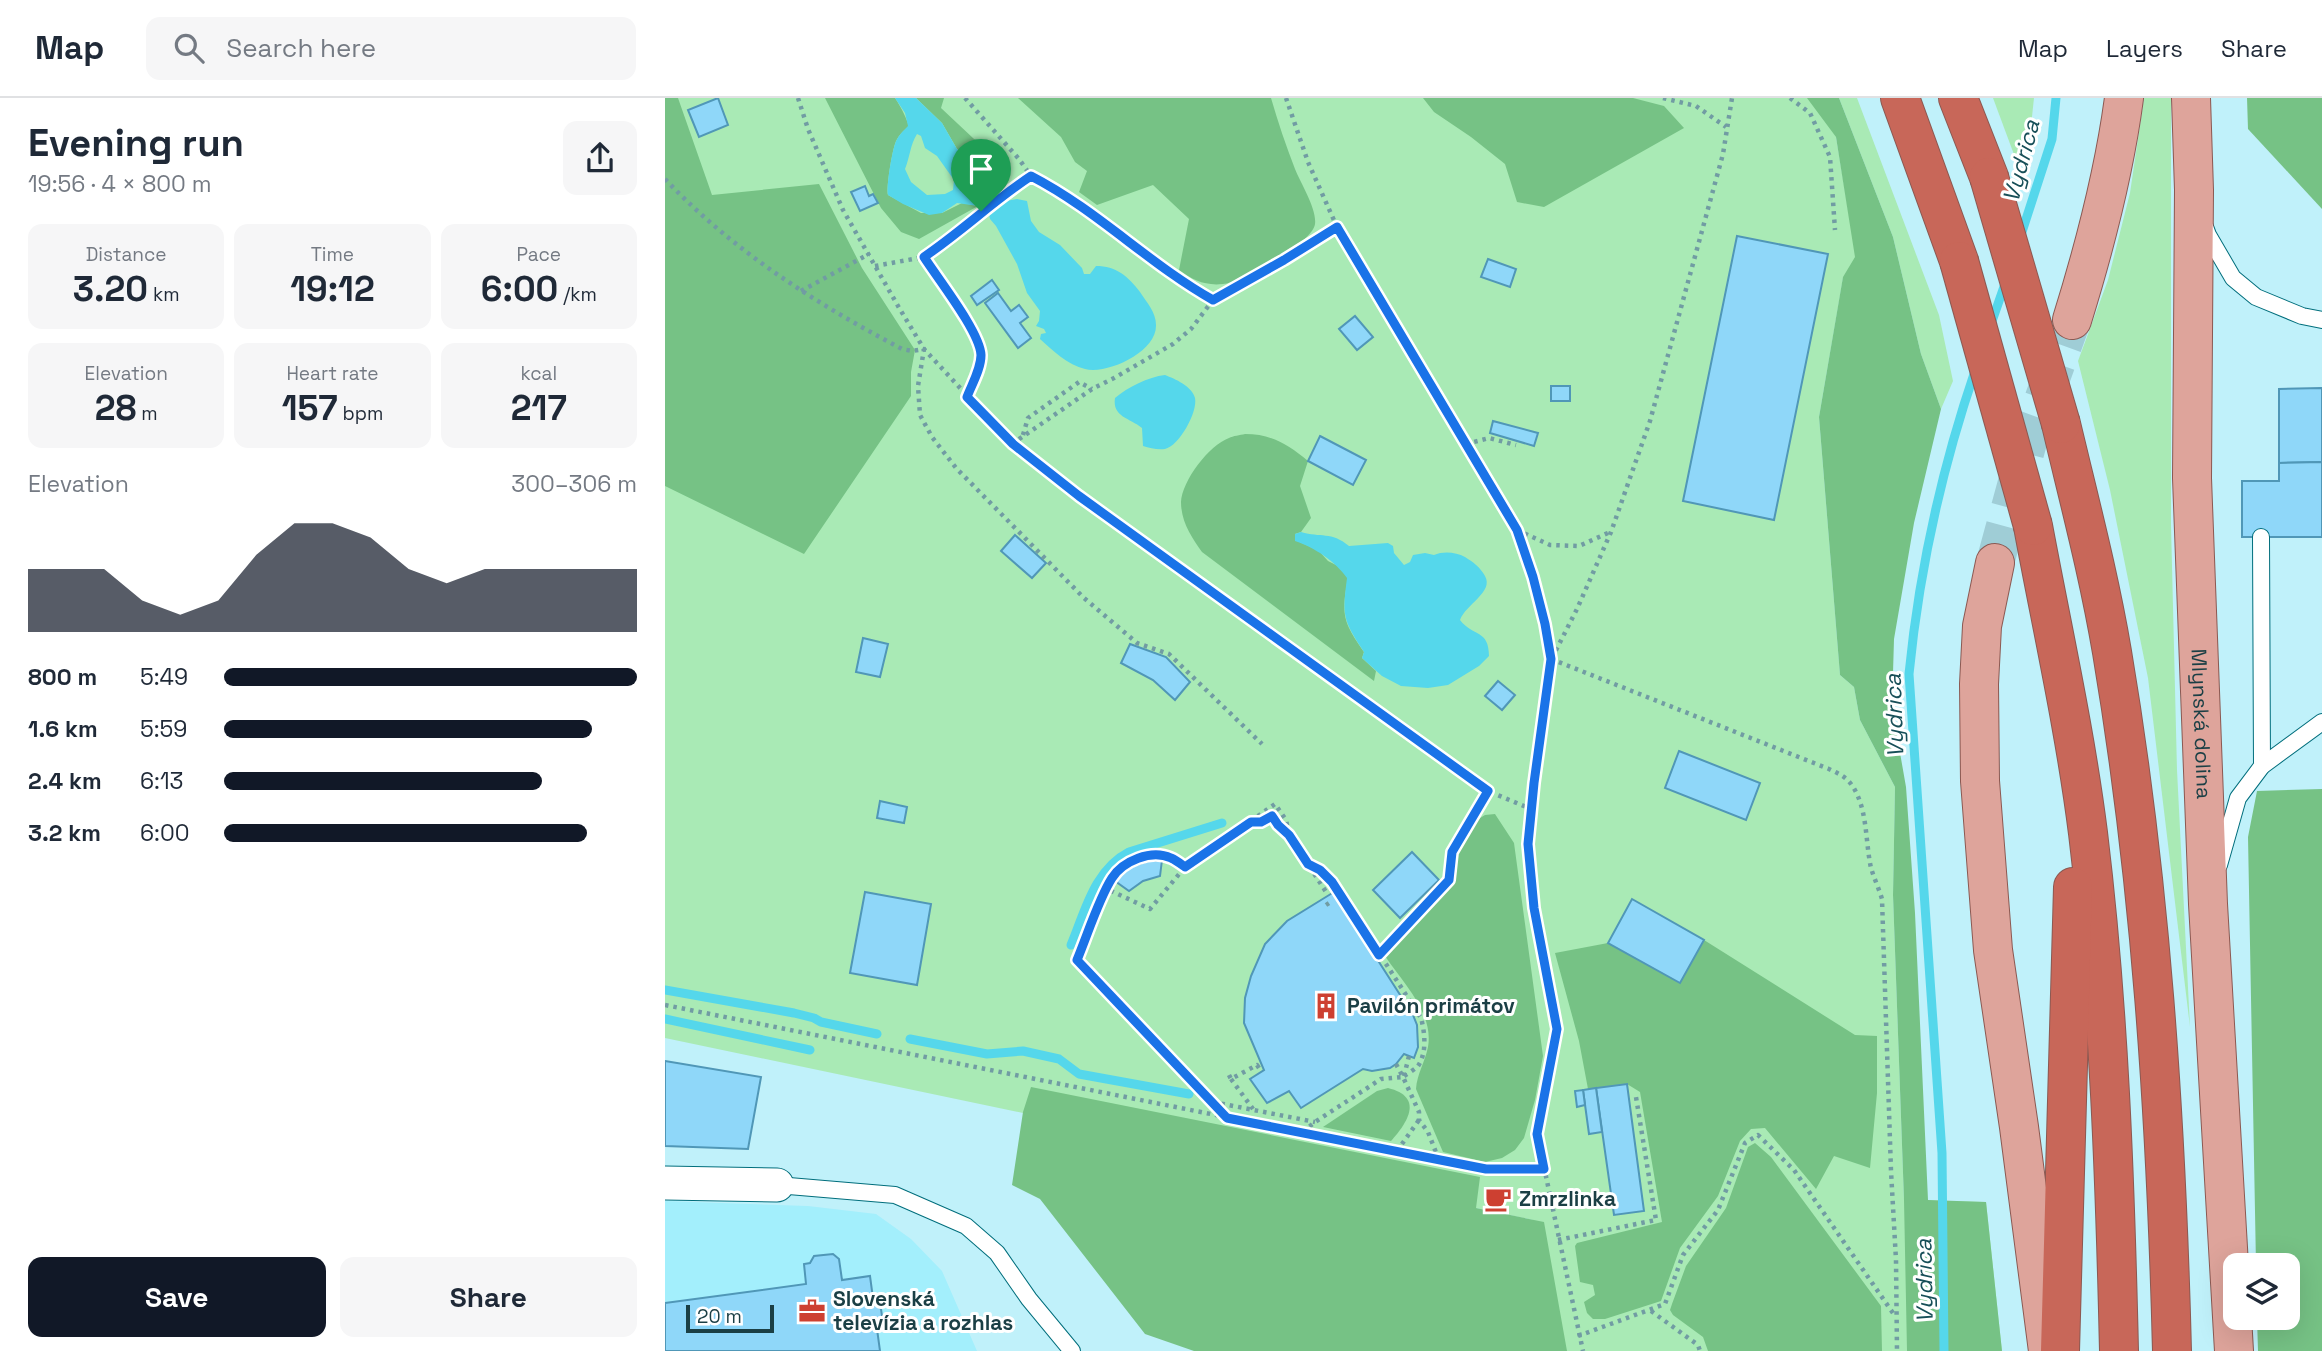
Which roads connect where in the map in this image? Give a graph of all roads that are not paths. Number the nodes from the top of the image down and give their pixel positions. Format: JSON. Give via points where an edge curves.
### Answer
{"nodes":[{"id":1,"x":1899,"y":98,"type":"edge"},
{"id":2,"x":1958,"y":98,"type":"edge"},
{"id":3,"x":2124,"y":98,"type":"edge"},
{"id":4,"x":2192,"y":98,"type":"edge"},
{"id":5,"x":2194,"y":190,"type":"junction"},
{"id":6,"x":2072,"y":320,"type":"tunnel mouth"},
{"id":7,"x":2322,"y":320,"type":"edge"},
{"id":8,"x":2261,"y":537,"type":"dead end"},
{"id":9,"x":1994,"y":563,"type":"tunnel mouth"},
{"id":10,"x":2322,"y":722,"type":"edge"},
{"id":11,"x":2076,"y":759,"type":"junction"},
{"id":12,"x":2262,"y":766,"type":"junction"},
{"id":13,"x":2208,"y":904,"type":"junction"},
{"id":14,"x":665,"y":1183,"type":"edge"},
{"id":15,"x":777,"y":1185,"type":"joint"},
{"id":16,"x":1072,"y":1351,"type":"edge"},
{"id":17,"x":2048,"y":1351,"type":"edge"},
{"id":18,"x":2060,"y":1351,"type":"edge"},
{"id":19,"x":2119,"y":1351,"type":"edge"},
{"id":20,"x":2172,"y":1351,"type":"edge"},
{"id":21,"x":2234,"y":1351,"type":"edge"}],
"edges":[{"from":1,"to":11,"type":"highway","bridge":true,"via":[[1959,261],[2033,526]]},
{"from":2,"to":20,"type":"highway","bridge":true,"via":[[1989,177],[2061,425],[2111,650],[2141,853],[2161,1082]]},
{"from":3,"to":6,"type":"main road","via":[[2099,233]]},
{"from":4,"to":5,"type":"main road","name":"Mlynská dolina"},
{"from":5,"to":7,"type":"lane","via":[[2208,235],[2233,278],[2256,297]]},
{"from":5,"to":13,"type":"main road","name":"Mlynská dolina","via":[[2192,478]]},
{"from":8,"to":12,"type":"lane"},
{"from":9,"to":17,"type":"main road","via":[[1982,626],[1981,794],[1993,950]]},
{"from":10,"to":12,"type":"lane"},
{"from":11,"to":18,"type":"highway"},
{"from":11,"to":19,"type":"highway","via":[[2106,998]]},
{"from":12,"to":13,"type":"lane","via":[[2238,798]]},
{"from":13,"to":21,"type":"main road","name":"Mlynská dolina"},
{"from":14,"to":15,"type":"street"},
{"from":15,"to":16,"type":"lane","via":[[895,1195],[966,1226],[997,1253]]}]}
